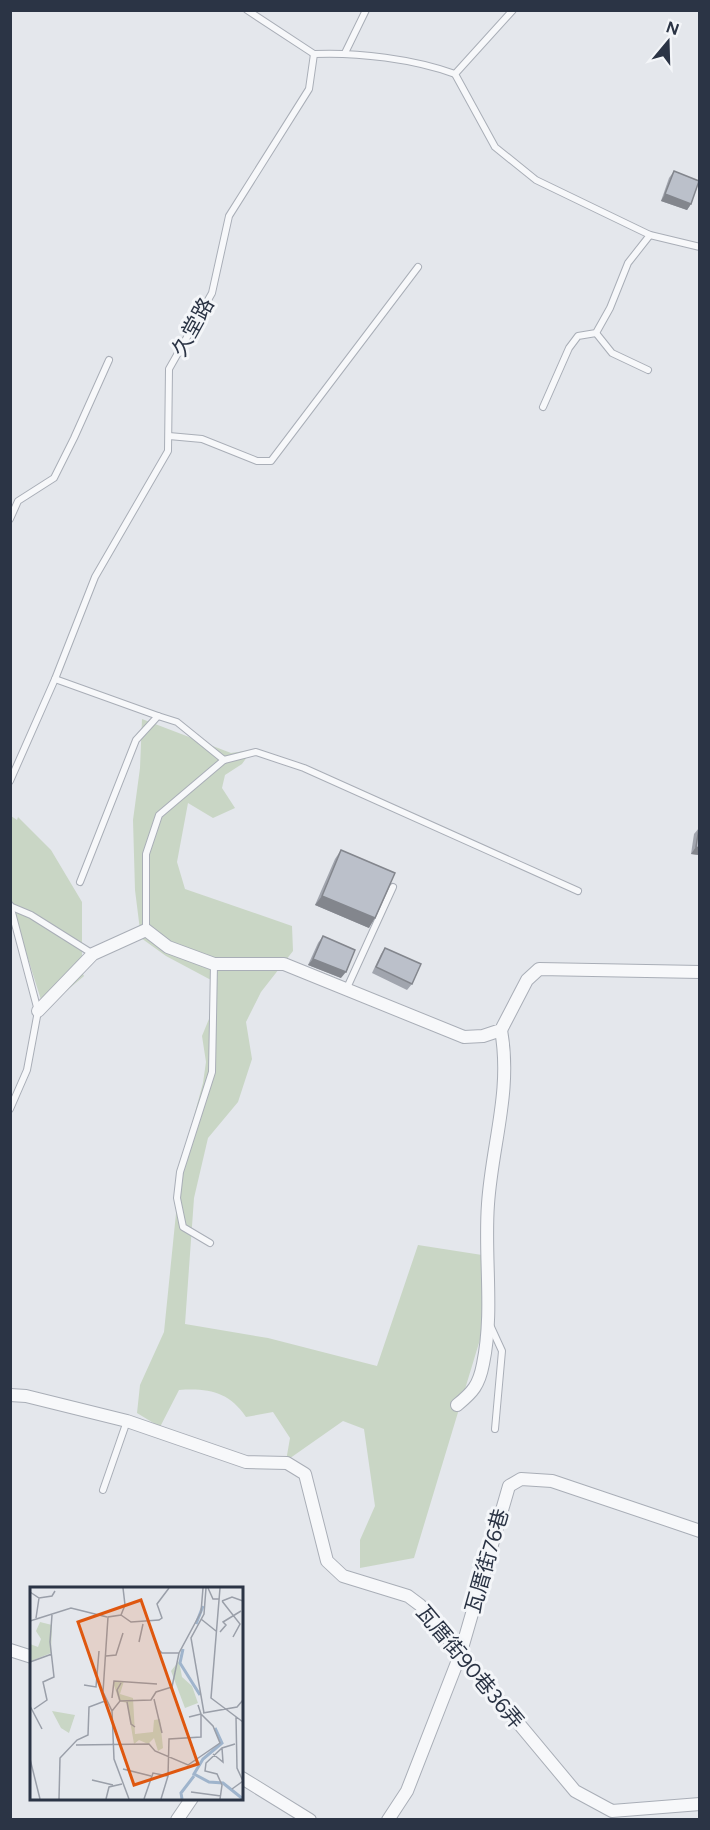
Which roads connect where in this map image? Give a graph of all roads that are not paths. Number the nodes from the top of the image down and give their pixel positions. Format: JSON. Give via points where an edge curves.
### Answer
{"nodes":[{"id":1,"x":247,"y":10,"type":"edge"},
{"id":2,"x":366,"y":10,"type":"edge"},
{"id":3,"x":513,"y":10,"type":"edge"},
{"id":4,"x":345,"y":53,"type":"junction"},
{"id":5,"x":314,"y":54,"type":"junction"},
{"id":6,"x":455,"y":74,"type":"junction"},
{"id":7,"x":650,"y":235,"type":"junction"},
{"id":8,"x":699,"y":247,"type":"edge"},
{"id":9,"x":418,"y":267,"type":"dead end"},
{"id":10,"x":596,"y":333,"type":"junction"},
{"id":11,"x":109,"y":360,"type":"dead end"},
{"id":12,"x":648,"y":370,"type":"dead end"},
{"id":13,"x":543,"y":407,"type":"dead end"},
{"id":14,"x":169,"y":436,"type":"junction"},
{"id":15,"x":10,"y":519,"type":"edge"},
{"id":16,"x":55,"y":679,"type":"junction"},
{"id":17,"x":158,"y":716,"type":"junction"},
{"id":18,"x":224,"y":760,"type":"junction"},
{"id":19,"x":10,"y":781,"type":"edge"},
{"id":20,"x":80,"y":882,"type":"dead end"},
{"id":21,"x":393,"y":887,"type":"edge"},
{"id":22,"x":578,"y":891,"type":"dead end"},
{"id":23,"x":11,"y":906,"type":"edge"},
{"id":24,"x":146,"y":930,"type":"junction"},
{"id":25,"x":93,"y":954,"type":"junction"},
{"id":26,"x":214,"y":964,"type":"junction"},
{"id":27,"x":699,"y":972,"type":"edge"},
{"id":28,"x":346,"y":990,"type":"junction"},
{"id":29,"x":38,"y":1011,"type":"junction"},
{"id":30,"x":501,"y":1030,"type":"junction"},
{"id":31,"x":10,"y":1109,"type":"edge"},
{"id":32,"x":210,"y":1243,"type":"dead end"},
{"id":33,"x":488,"y":1322,"type":"junction"},
{"id":34,"x":10,"y":1395,"type":"edge"},
{"id":35,"x":458,"y":1405,"type":"dead end"},
{"id":36,"x":127,"y":1421,"type":"junction"},
{"id":37,"x":495,"y":1430,"type":"dead end"},
{"id":38,"x":103,"y":1490,"type":"dead end"},
{"id":39,"x":699,"y":1531,"type":"edge"},
{"id":40,"x":10,"y":1650,"type":"edge"},
{"id":41,"x":460,"y":1655,"type":"junction"},
{"id":42,"x":30,"y":1656,"type":"edge"},
{"id":43,"x":243,"y":1779,"type":"edge"},
{"id":44,"x":191,"y":1800,"type":"edge"},
{"id":45,"x":699,"y":1804,"type":"edge"},
{"id":46,"x":177,"y":1820,"type":"edge"},
{"id":47,"x":310,"y":1820,"type":"edge"},
{"id":48,"x":388,"y":1820,"type":"edge"}],
"edges":[{"from":1,"to":5,"type":"lane"},
{"from":2,"to":4,"type":"lane"},
{"from":3,"to":6,"type":"lane"},
{"from":4,"to":5,"type":"lane"},
{"from":4,"to":6,"type":"lane"},
{"from":5,"to":14,"type":"lane","name":"久堂路","via":[[309,89],[229,216],[212,293],[169,369]]},
{"from":6,"to":7,"type":"lane","via":[[495,147],[536,180]]},
{"from":7,"to":8,"type":"lane"},
{"from":7,"to":10,"type":"lane","via":[[628,263]]},
{"from":9,"to":14,"type":"lane","via":[[271,461],[257,461],[202,439]]},
{"from":10,"to":12,"type":"lane","via":[[612,353]]},
{"from":10,"to":13,"type":"lane","via":[[578,336],[569,348]]},
{"from":11,"to":15,"type":"lane","via":[[54,478],[18,501]]},
{"from":14,"to":16,"type":"lane","name":"久堂路","via":[[168,451],[94,577]]},
{"from":16,"to":17,"type":"lane"},
{"from":16,"to":19,"type":"lane","name":"久堂路"},
{"from":17,"to":18,"type":"lane","via":[[177,722]]},
{"from":17,"to":20,"type":"lane","via":[[136,740]]},
{"from":18,"to":22,"type":"lane","via":[[256,752],[304,768]]},
{"from":18,"to":24,"type":"lane","via":[[159,815],[146,854]]},
{"from":21,"to":28,"type":"lane"},
{"from":23,"to":25,"type":"lane"},
{"from":23,"to":29,"type":"lane"},
{"from":24,"to":25,"type":"street"},
{"from":24,"to":26,"type":"street","via":[[168,947]]},
{"from":25,"to":29,"type":"street"},
{"from":26,"to":28,"type":"street","via":[[284,964]]},
{"from":26,"to":32,"type":"lane","via":[[212,1072],[180,1172],[177,1198],[183,1227]]},
{"from":27,"to":30,"type":"street","via":[[539,969],[527,980]]},
{"from":28,"to":30,"type":"street","via":[[464,1037]]},
{"from":29,"to":31,"type":"lane","via":[[27,1070]]},
{"from":30,"to":33,"type":"street","via":[[505,1089],[488,1201]]},
{"from":33,"to":35,"type":"street","via":[[483,1365],[475,1391]]},
{"from":33,"to":37,"type":"lane","via":[[502,1351]]},
{"from":34,"to":36,"type":"street","name":"瓦厝街90巷36弄"},
{"from":36,"to":38,"type":"lane"},
{"from":36,"to":41,"type":"street","name":"瓦厝街90巷36弄","via":[[246,1462],[287,1463],[305,1474],[327,1561],[343,1575],[408,1596],[420,1605]]},
{"from":39,"to":41,"type":"street","name":"瓦厝街76巷","via":[[552,1481],[521,1479],[509,1486]]},
{"from":40,"to":42,"type":"street"},
{"from":41,"to":45,"type":"street","name":"瓦厝街90巷36弄","via":[[575,1791],[612,1811]]},
{"from":41,"to":48,"type":"street","name":"瓦厝街76巷","via":[[407,1791]]},
{"from":43,"to":47,"type":"street"},
{"from":44,"to":46,"type":"street"}]}
